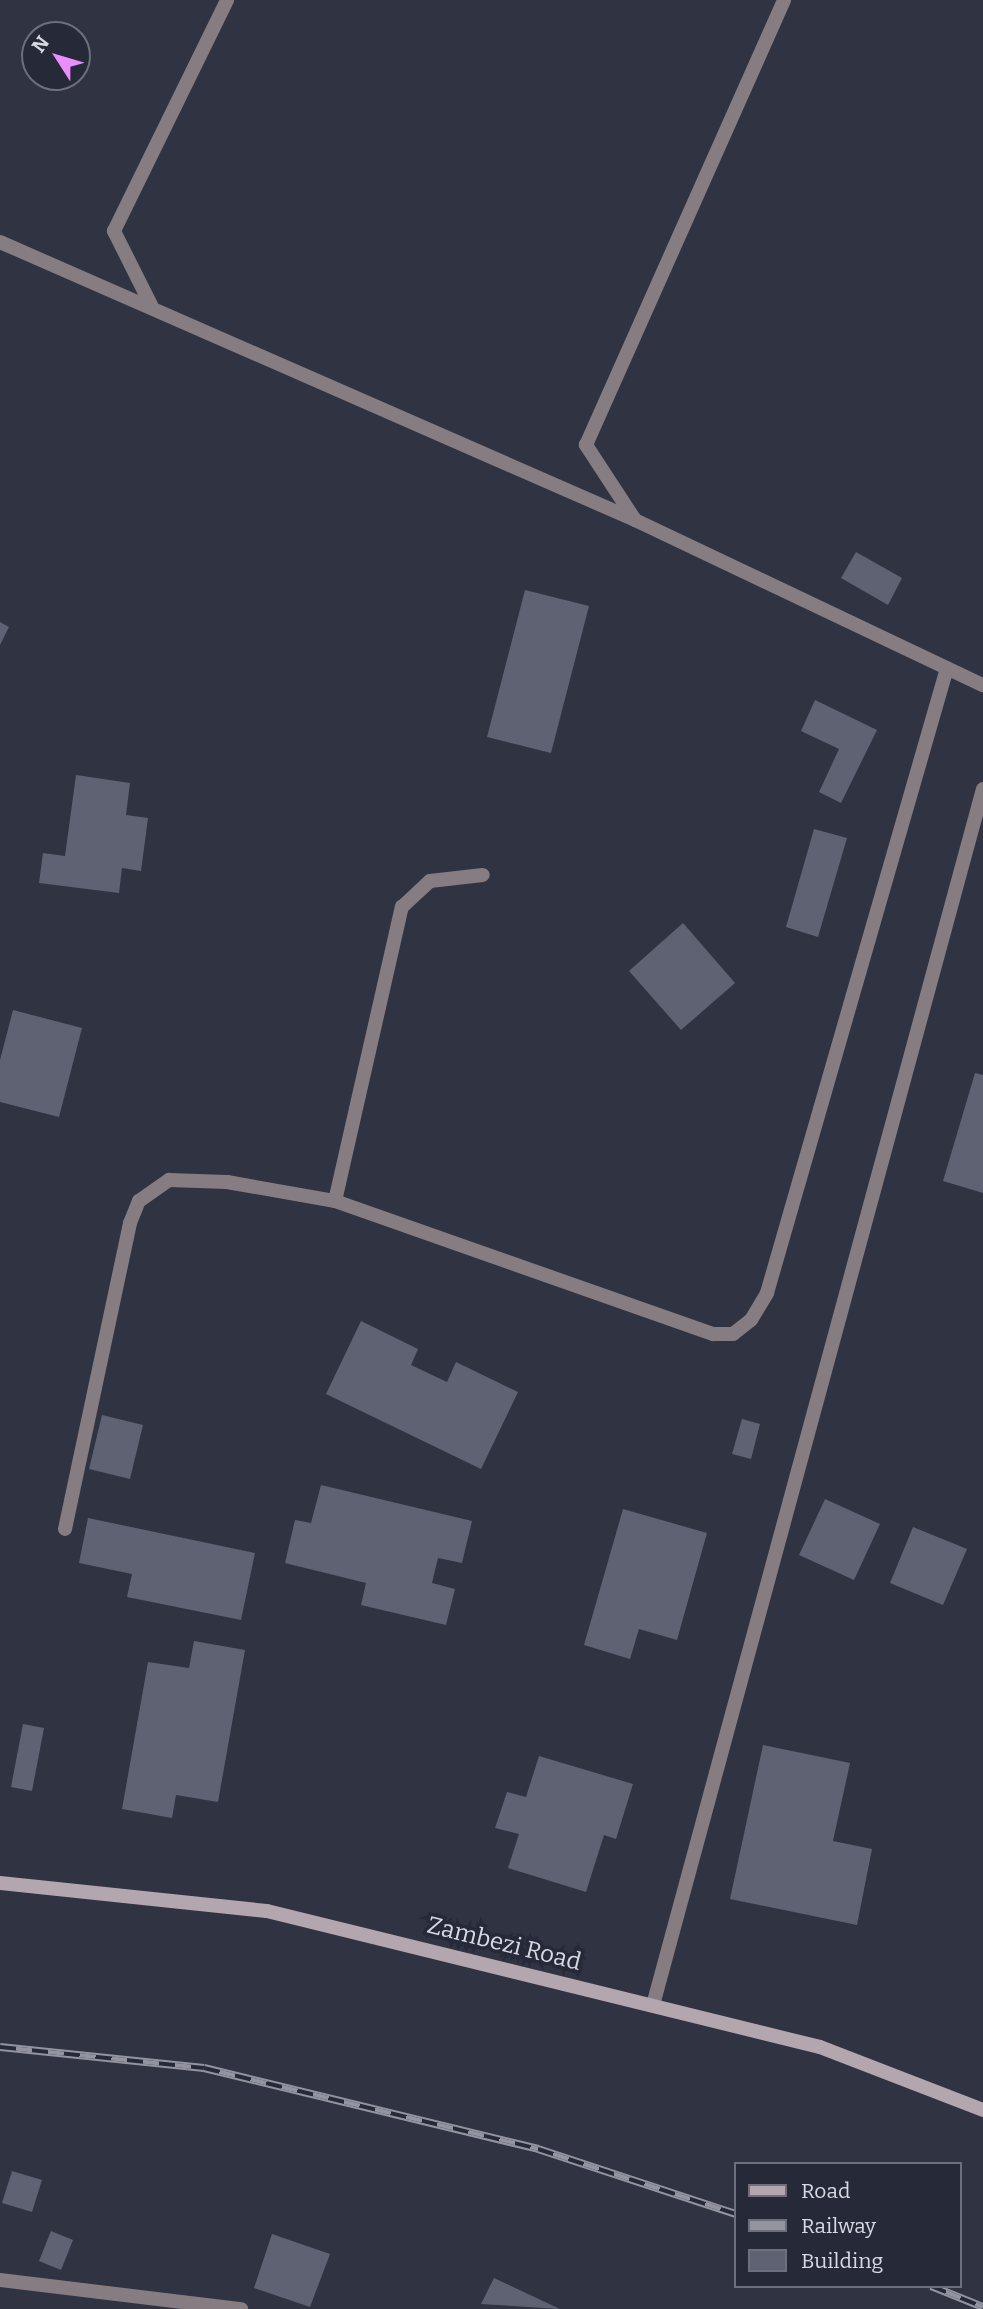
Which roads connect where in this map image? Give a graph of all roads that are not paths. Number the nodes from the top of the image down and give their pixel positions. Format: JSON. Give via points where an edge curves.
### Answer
{"nodes":[{"id":1,"x":227,"y":0,"type":"edge"},
{"id":2,"x":784,"y":0,"type":"edge"},
{"id":3,"x":0,"y":242,"type":"edge"},
{"id":4,"x":151,"y":305,"type":"junction"},
{"id":5,"x":635,"y":520,"type":"junction"},
{"id":6,"x":947,"y":668,"type":"junction"},
{"id":7,"x":983,"y":685,"type":"edge"},
{"id":8,"x":983,"y":789,"type":"edge"},
{"id":9,"x":483,"y":875,"type":"dead end"},
{"id":10,"x":335,"y":1200,"type":"junction"},
{"id":11,"x":65,"y":1529,"type":"dead end"},
{"id":12,"x":0,"y":1883,"type":"edge"},
{"id":13,"x":653,"y":2005,"type":"junction"},
{"id":14,"x":983,"y":2110,"type":"edge"},
{"id":15,"x":0,"y":2280,"type":"edge"},
{"id":16,"x":241,"y":2309,"type":"edge"}],
"edges":[{"from":1,"to":4,"type":"street","via":[[114,231]]},
{"from":2,"to":5,"type":"street","via":[[586,445]]},
{"from":3,"to":4,"type":"street"},
{"from":4,"to":5,"type":"street"},
{"from":5,"to":6,"type":"street"},
{"from":6,"to":7,"type":"street"},
{"from":6,"to":10,"type":"street","via":[[766,1293],[751,1320],[733,1335],[713,1334]]},
{"from":8,"to":13,"type":"street"},
{"from":9,"to":10,"type":"street","via":[[430,881],[402,907]]},
{"from":10,"to":11,"type":"street","via":[[227,1182],[169,1180],[139,1201]]},
{"from":12,"to":13,"type":"main road","name":"Zambezi Road","via":[[267,1911]]},
{"from":13,"to":14,"type":"main road","name":"Zambezi Road","via":[[820,2047]]},
{"from":15,"to":16,"type":"street"}]}
